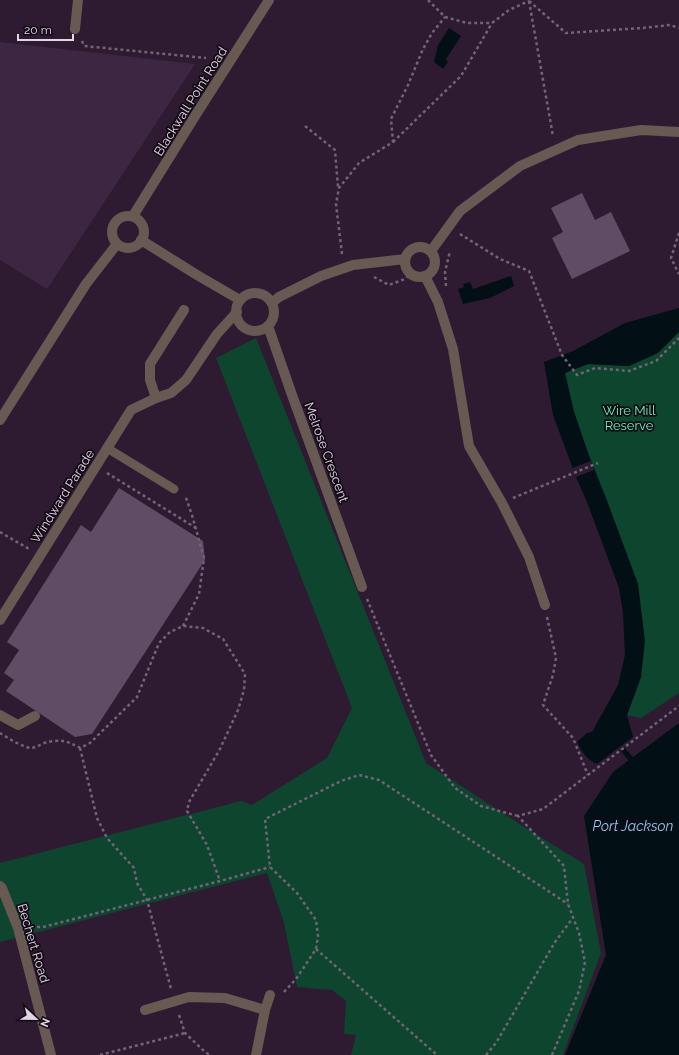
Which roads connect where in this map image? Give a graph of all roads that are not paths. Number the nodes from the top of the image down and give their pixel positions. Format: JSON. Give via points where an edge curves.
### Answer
{"nodes":[{"id":1,"x":78,"y":0,"type":"edge"},
{"id":2,"x":269,"y":0,"type":"edge"},
{"id":3,"x":75,"y":29,"type":"road end"},
{"id":4,"x":679,"y":132,"type":"edge"},
{"id":5,"x":133,"y":216,"type":"junction"},
{"id":6,"x":141,"y":240,"type":"junction"},
{"id":7,"x":117,"y":244,"type":"junction"},
{"id":8,"x":431,"y":251,"type":"junction"},
{"id":9,"x":404,"y":259,"type":"junction"},
{"id":10,"x":425,"y":276,"type":"junction"},
{"id":11,"x":240,"y":300,"type":"junction"},
{"id":12,"x":272,"y":303,"type":"junction"},
{"id":13,"x":184,"y":310,"type":"dead end"},
{"id":14,"x":237,"y":312,"type":"junction"},
{"id":15,"x":268,"y":326,"type":"junction"},
{"id":16,"x":156,"y":398,"type":"junction"},
{"id":17,"x":0,"y":420,"type":"edge"},
{"id":18,"x":107,"y":448,"type":"junction"},
{"id":19,"x":174,"y":489,"type":"dead end"},
{"id":20,"x":362,"y":587,"type":"road end"},
{"id":21,"x":545,"y":605,"type":"road end"},
{"id":22,"x":0,"y":620,"type":"edge"},
{"id":23,"x":0,"y":715,"type":"edge"},
{"id":24,"x":35,"y":716,"type":"dead end"},
{"id":25,"x":0,"y":886,"type":"edge"},
{"id":26,"x":270,"y":995,"type":"road end"},
{"id":27,"x":145,"y":1010,"type":"dead end"},
{"id":28,"x":266,"y":1010,"type":"junction"},
{"id":29,"x":51,"y":1055,"type":"edge"},
{"id":30,"x":256,"y":1055,"type":"edge"}],
"edges":[{"from":1,"to":3,"type":"street"},
{"from":2,"to":5,"type":"street","name":"Blackwall Point Road"},
{"from":4,"to":8,"type":"street","via":[[641,130],[578,140],[520,166],[460,211]]},
{"from":5,"to":6,"type":"street","via":[[143,226]]},
{"from":5,"to":7,"type":"street","via":[[123,216],[115,222],[112,230]]},
{"from":6,"to":7,"type":"street","via":[[130,248]]},
{"from":6,"to":11,"type":"street"},
{"from":7,"to":17,"type":"street","via":[[86,284]]},
{"from":8,"to":9,"type":"street","via":[[417,246],[409,251]]},
{"from":8,"to":10,"type":"street","via":[[435,265]]},
{"from":9,"to":10,"type":"street","via":[[410,274]]},
{"from":9,"to":12,"type":"street","via":[[353,265],[321,276]]},
{"from":10,"to":21,"type":"street","via":[[438,302],[453,349],[469,446],[529,557]]},
{"from":11,"to":12,"type":"street","via":[[257,293],[263,294]]},
{"from":11,"to":14,"type":"street"},
{"from":12,"to":15,"type":"street","via":[[274,315]]},
{"from":13,"to":16,"type":"street","via":[[150,364],[150,380]]},
{"from":14,"to":15,"type":"street","via":[[240,324],[245,328],[256,331]]},
{"from":14,"to":16,"type":"street","name":"Windward Parade","via":[[217,334],[186,380],[171,393]]},
{"from":15,"to":20,"type":"street","name":"Melrose Crescent"},
{"from":16,"to":18,"type":"street","name":"Windward Parade","via":[[131,410]]},
{"from":18,"to":19,"type":"lane"},
{"from":18,"to":22,"type":"street","name":"Windward Parade"},
{"from":23,"to":24,"type":"street","via":[[18,725]]},
{"from":25,"to":29,"type":"street","name":"Bechert Road","via":[[18,928]]},
{"from":26,"to":28,"type":"street"},
{"from":27,"to":28,"type":"street","via":[[190,997],[225,998]]},
{"from":28,"to":30,"type":"street"}]}
